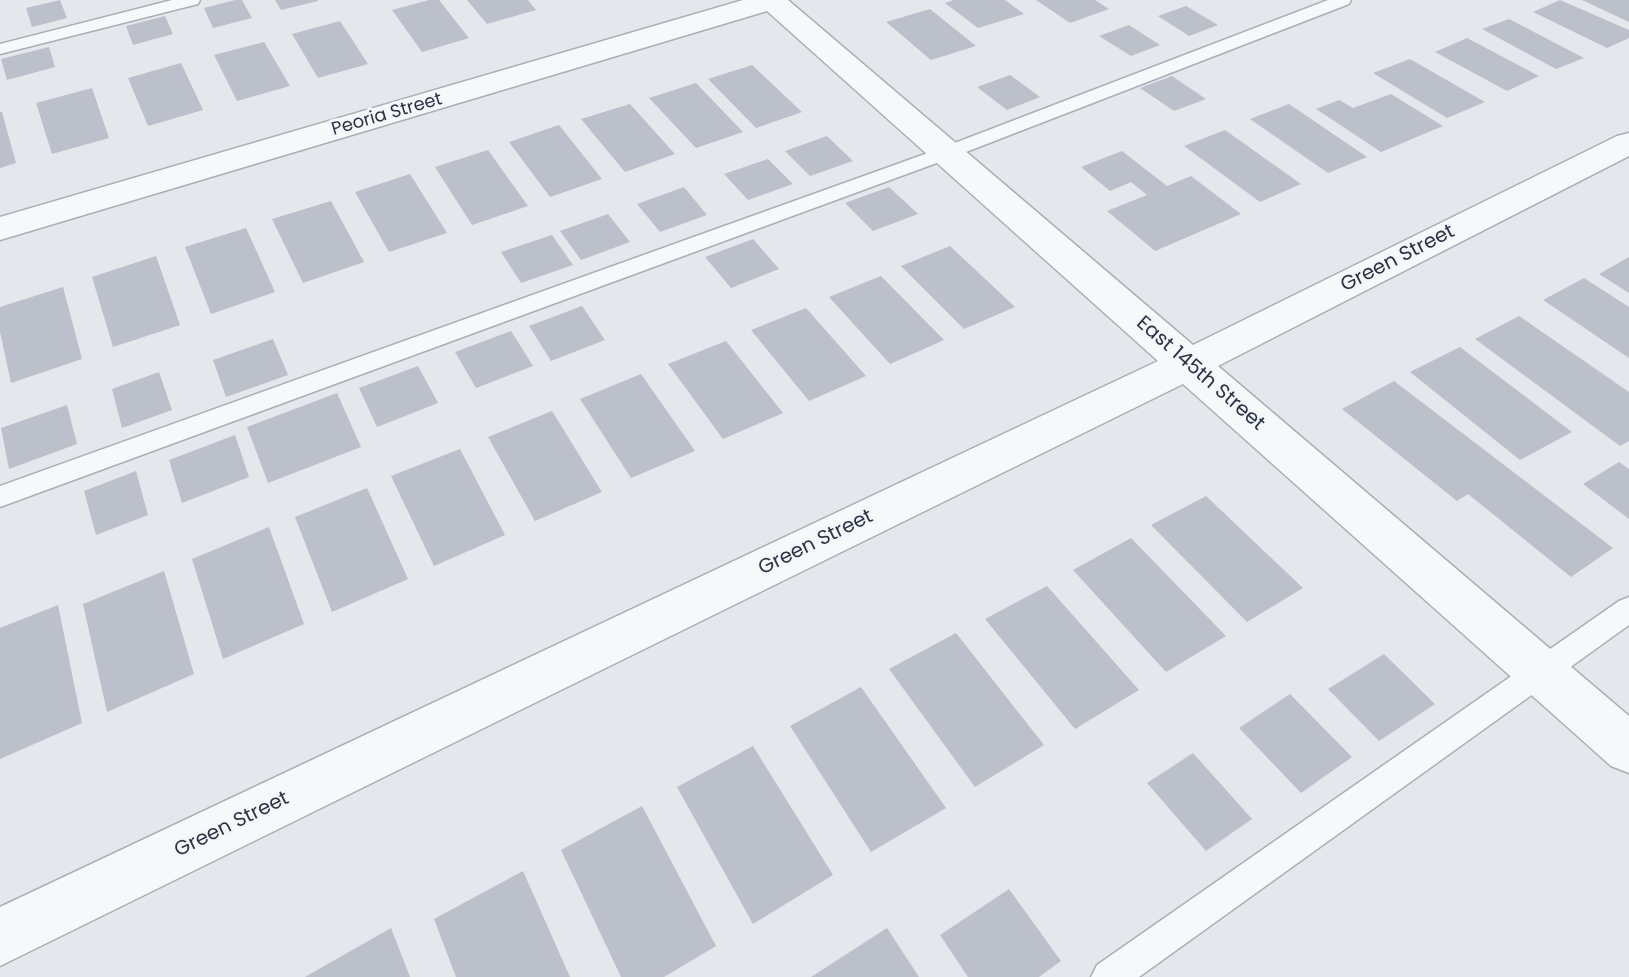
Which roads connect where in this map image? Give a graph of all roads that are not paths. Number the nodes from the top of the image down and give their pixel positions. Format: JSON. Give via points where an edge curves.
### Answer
{"nodes":[{"id":1,"x":192,"y":0,"type":"edge"},
{"id":2,"x":772,"y":0,"type":"edge"},
{"id":3,"x":1343,"y":0,"type":"edge"},
{"id":4,"x":0,"y":49,"type":"edge"},
{"id":5,"x":1629,"y":143,"type":"edge"},
{"id":6,"x":946,"y":153,"type":"junction"},
{"id":7,"x":0,"y":229,"type":"edge"},
{"id":8,"x":1188,"y":364,"type":"junction"},
{"id":9,"x":0,"y":497,"type":"edge"},
{"id":10,"x":1629,"y":609,"type":"edge"},
{"id":11,"x":1541,"y":672,"type":"junction"},
{"id":12,"x":1629,"y":749,"type":"edge"},
{"id":13,"x":0,"y":937,"type":"edge"},
{"id":14,"x":1109,"y":977,"type":"edge"}],
"edges":[{"from":1,"to":4,"type":"lane"},
{"from":2,"to":6,"type":"street","name":"East 145th Street"},
{"from":2,"to":7,"type":"street","name":"Peoria Street"},
{"from":3,"to":6,"type":"lane"},
{"from":5,"to":8,"type":"street","name":"Green Street"},
{"from":6,"to":8,"type":"street","name":"East 145th Street"},
{"from":6,"to":9,"type":"lane"},
{"from":8,"to":11,"type":"street","name":"East 145th Street"},
{"from":8,"to":13,"type":"street","name":"Green Street"},
{"from":10,"to":11,"type":"lane"},
{"from":11,"to":12,"type":"street","name":"East 145th Street"},
{"from":11,"to":14,"type":"lane"}]}
